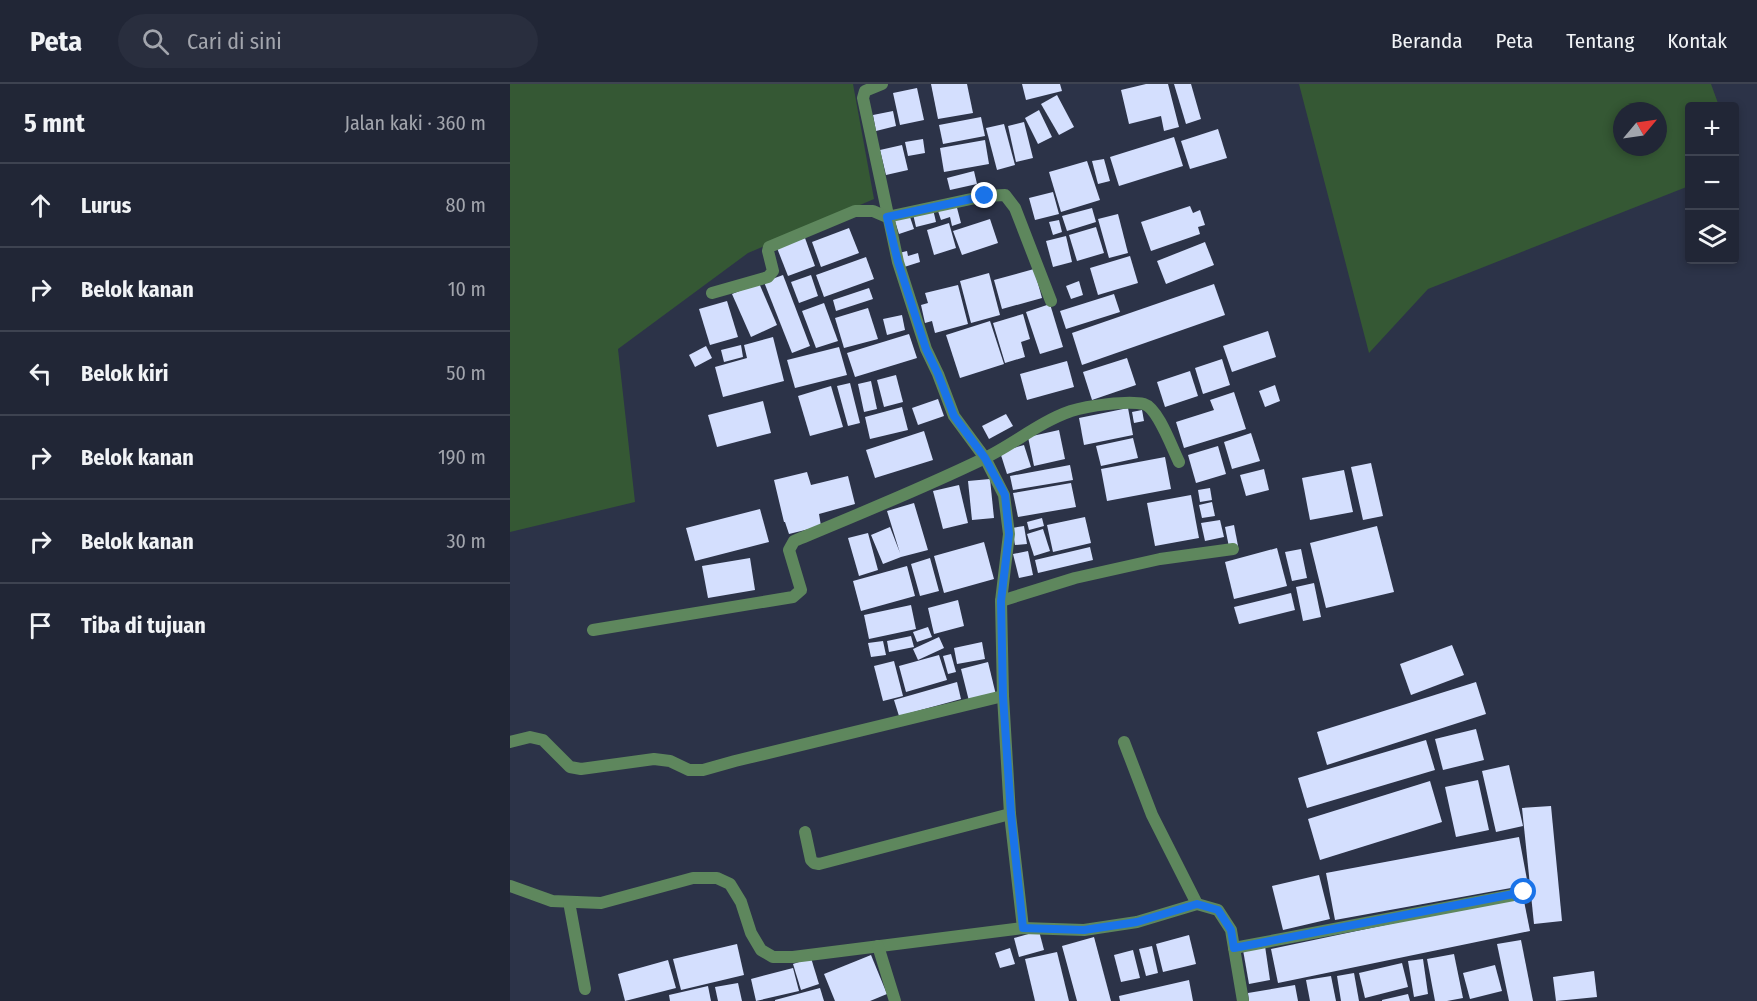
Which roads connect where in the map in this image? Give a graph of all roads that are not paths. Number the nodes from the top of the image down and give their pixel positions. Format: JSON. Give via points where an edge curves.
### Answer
{"nodes":[{"id":1,"x":882,"y":84,"type":"edge"},
{"id":2,"x":887,"y":217,"type":"junction"},
{"id":3,"x":712,"y":293,"type":"dead end"},
{"id":4,"x":1051,"y":301,"type":"dead end"},
{"id":5,"x":985,"y":458,"type":"junction"},
{"id":6,"x":1179,"y":462,"type":"dead end"},
{"id":7,"x":1233,"y":549,"type":"dead end"},
{"id":8,"x":1001,"y":601,"type":"junction"},
{"id":9,"x":593,"y":630,"type":"dead end"},
{"id":10,"x":1003,"y":696,"type":"junction"},
{"id":11,"x":510,"y":742,"type":"edge"},
{"id":12,"x":1124,"y":742,"type":"dead end"},
{"id":13,"x":1011,"y":814,"type":"junction"},
{"id":14,"x":805,"y":832,"type":"dead end"},
{"id":15,"x":510,"y":886,"type":"edge"},
{"id":16,"x":1524,"y":892,"type":"dead end"},
{"id":17,"x":569,"y":902,"type":"junction"},
{"id":18,"x":1197,"y":904,"type":"junction"},
{"id":19,"x":1023,"y":928,"type":"junction"},
{"id":20,"x":878,"y":946,"type":"junction"},
{"id":21,"x":1234,"y":948,"type":"junction"},
{"id":22,"x":585,"y":989,"type":"dead end"},
{"id":23,"x":895,"y":1001,"type":"edge"},
{"id":24,"x":1243,"y":1001,"type":"edge"}],
"edges":[{"from":1,"to":2,"type":"street","via":[[865,91],[863,98]]},
{"from":2,"to":3,"type":"street","via":[[873,211],[855,211],[773,244],[768,251],[773,271],[768,277]]},
{"from":2,"to":4,"type":"street","via":[[1005,195],[1015,208]]},
{"from":2,"to":5,"type":"street","via":[[926,349],[954,416]]},
{"from":5,"to":6,"type":"street","via":[[1071,411],[1143,404],[1158,418]]},
{"from":5,"to":8,"type":"street","via":[[1005,495],[1009,534]]},
{"from":5,"to":9,"type":"street","via":[[794,542],[789,549],[801,590],[793,597]]},
{"from":7,"to":8,"type":"street","via":[[1160,559],[1074,578]]},
{"from":8,"to":10,"type":"street"},
{"from":10,"to":11,"type":"street","via":[[703,770],[689,770],[670,760],[654,759],[581,770],[570,767],[543,740],[530,737]]},
{"from":10,"to":13,"type":"street"},
{"from":12,"to":18,"type":"street","via":[[1152,815]]},
{"from":13,"to":14,"type":"street","via":[[819,864],[811,860]]},
{"from":13,"to":19,"type":"street"},
{"from":15,"to":17,"type":"street","via":[[552,901]]},
{"from":16,"to":21,"type":"street"},
{"from":17,"to":20,"type":"street","via":[[601,903],[693,878],[717,878],[730,885],[761,950],[773,957]]},
{"from":17,"to":22,"type":"street"},
{"from":18,"to":19,"type":"street","via":[[1137,922],[1084,930]]},
{"from":18,"to":21,"type":"street","via":[[1218,910],[1231,930]]},
{"from":19,"to":20,"type":"street"},
{"from":20,"to":23,"type":"street"},
{"from":21,"to":24,"type":"street"}]}
